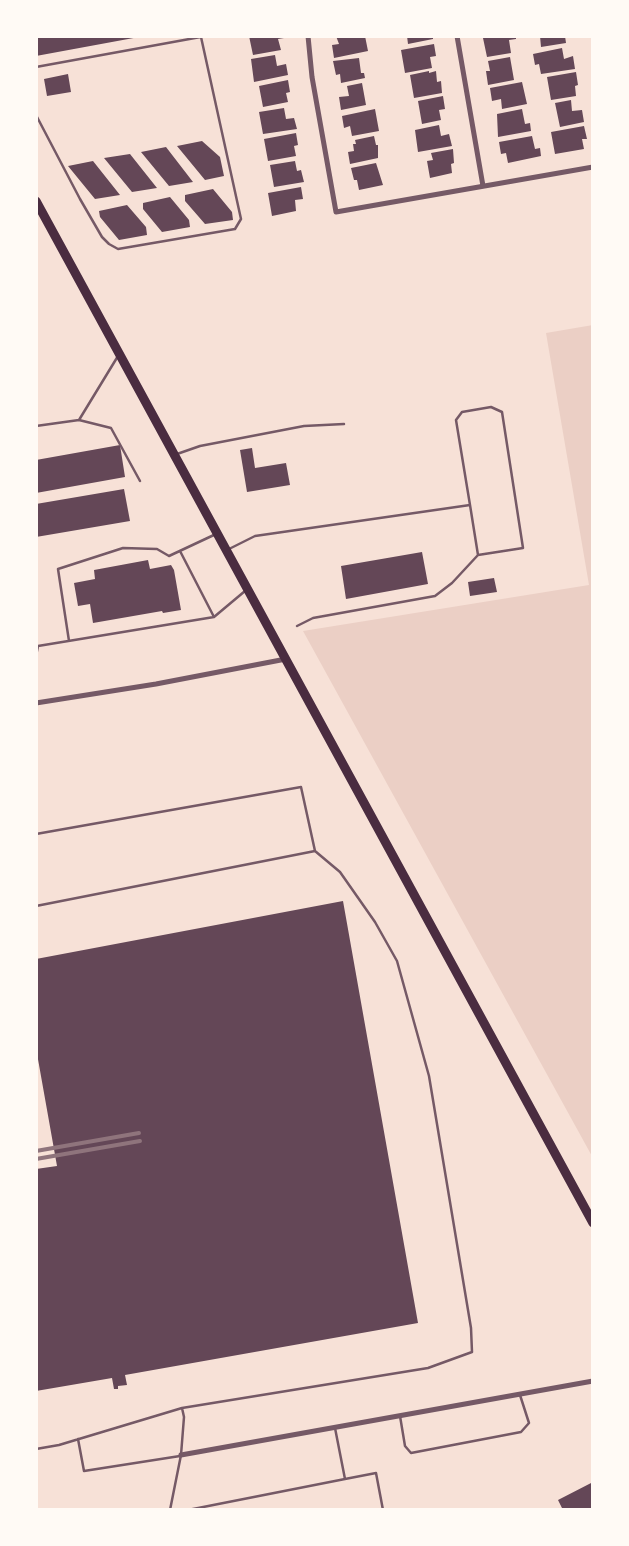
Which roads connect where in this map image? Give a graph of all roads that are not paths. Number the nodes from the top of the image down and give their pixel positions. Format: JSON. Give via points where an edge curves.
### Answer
{"nodes":[{"id":1,"x":206,"y":36,"type":"edge"},
{"id":2,"x":308,"y":36,"type":"edge"},
{"id":3,"x":456,"y":36,"type":"edge"},
{"id":4,"x":202,"y":37,"type":"edge"},
{"id":5,"x":36,"y":67,"type":"edge"},
{"id":6,"x":36,"y":115,"type":"edge"},
{"id":7,"x":593,"y":167,"type":"edge"},
{"id":8,"x":483,"y":186,"type":"junction"},
{"id":9,"x":36,"y":201,"type":"edge"},
{"id":10,"x":120,"y":353,"type":"junction"},
{"id":11,"x":80,"y":420,"type":"junction"},
{"id":12,"x":344,"y":424,"type":"dead end"},
{"id":13,"x":36,"y":426,"type":"edge"},
{"id":14,"x":175,"y":455,"type":"junction"},
{"id":15,"x":140,"y":480,"type":"dead end"},
{"id":16,"x":470,"y":505,"type":"junction"},
{"id":17,"x":218,"y":533,"type":"junction"},
{"id":18,"x":227,"y":550,"type":"junction"},
{"id":19,"x":180,"y":551,"type":"junction"},
{"id":20,"x":478,"y":555,"type":"junction"},
{"id":21,"x":248,"y":588,"type":"junction"},
{"id":22,"x":214,"y":617,"type":"junction"},
{"id":23,"x":297,"y":626,"type":"dead end"},
{"id":24,"x":68,"y":641,"type":"junction"},
{"id":25,"x":36,"y":656,"type":"edge"},
{"id":26,"x":286,"y":659,"type":"junction"},
{"id":27,"x":36,"y":703,"type":"edge"},
{"id":28,"x":36,"y":834,"type":"edge"},
{"id":29,"x":315,"y":851,"type":"junction"},
{"id":30,"x":36,"y":906,"type":"edge"},
{"id":31,"x":36,"y":1126,"type":"edge"},
{"id":32,"x":36,"y":1131,"type":"edge"},
{"id":33,"x":593,"y":1223,"type":"edge"},
{"id":34,"x":593,"y":1381,"type":"edge"},
{"id":35,"x":520,"y":1394,"type":"junction"},
{"id":36,"x":182,"y":1408,"type":"junction"},
{"id":37,"x":400,"y":1416,"type":"junction"},
{"id":38,"x":334,"y":1428,"type":"junction"},
{"id":39,"x":78,"y":1439,"type":"junction"},
{"id":40,"x":36,"y":1449,"type":"edge"},
{"id":41,"x":181,"y":1455,"type":"junction"},
{"id":42,"x":345,"y":1479,"type":"junction"},
{"id":43,"x":170,"y":1510,"type":"edge"},
{"id":44,"x":188,"y":1510,"type":"edge"},
{"id":45,"x":383,"y":1510,"type":"edge"}],
"edges":[{"from":1,"to":4,"type":"lane"},
{"from":2,"to":8,"type":"street","via":[[336,212]]},
{"from":3,"to":8,"type":"street"},
{"from":4,"to":5,"type":"lane"},
{"from":4,"to":6,"type":"lane","via":[[241,219],[235,229],[118,248],[109,244],[80,199]]},
{"from":7,"to":8,"type":"street"},
{"from":9,"to":10,"type":"highway"},
{"from":10,"to":11,"type":"lane"},
{"from":10,"to":14,"type":"highway"},
{"from":11,"to":13,"type":"lane"},
{"from":11,"to":15,"type":"lane","via":[[111,428]]},
{"from":12,"to":14,"type":"lane","via":[[304,426],[200,446]]},
{"from":14,"to":17,"type":"highway"},
{"from":16,"to":18,"type":"lane","via":[[255,536]]},
{"from":16,"to":20,"type":"lane"},
{"from":16,"to":20,"type":"lane","via":[[456,420],[462,412],[492,407],[502,412],[523,548]]},
{"from":17,"to":18,"type":"highway"},
{"from":17,"to":19,"type":"lane"},
{"from":18,"to":21,"type":"highway"},
{"from":19,"to":22,"type":"lane"},
{"from":19,"to":24,"type":"lane","via":[[169,556],[156,549],[123,548],[58,569]]},
{"from":20,"to":23,"type":"lane","via":[[435,596],[313,618]]},
{"from":21,"to":22,"type":"lane"},
{"from":21,"to":26,"type":"highway"},
{"from":22,"to":24,"type":"lane"},
{"from":24,"to":25,"type":"lane","via":[[38,646]]},
{"from":26,"to":27,"type":"street"},
{"from":26,"to":33,"type":"highway"},
{"from":28,"to":29,"type":"lane","via":[[301,787]]},
{"from":29,"to":30,"type":"lane"},
{"from":29,"to":36,"type":"lane","via":[[340,872],[375,922],[396,961],[429,1076],[471,1328],[472,1352],[428,1368]]},
{"from":31,"to":32,"type":"lane"},
{"from":34,"to":35,"type":"street"},
{"from":35,"to":37,"type":"street"},
{"from":35,"to":37,"type":"lane","via":[[528,1423],[521,1432],[410,1453],[405,1446]]},
{"from":36,"to":39,"type":"lane"},
{"from":36,"to":41,"type":"lane"},
{"from":37,"to":38,"type":"street"},
{"from":38,"to":41,"type":"street"},
{"from":38,"to":42,"type":"lane"},
{"from":39,"to":40,"type":"lane"},
{"from":39,"to":41,"type":"lane","via":[[84,1471]]},
{"from":41,"to":43,"type":"lane"},
{"from":42,"to":44,"type":"lane"},
{"from":42,"to":45,"type":"lane","via":[[376,1473]]}]}
